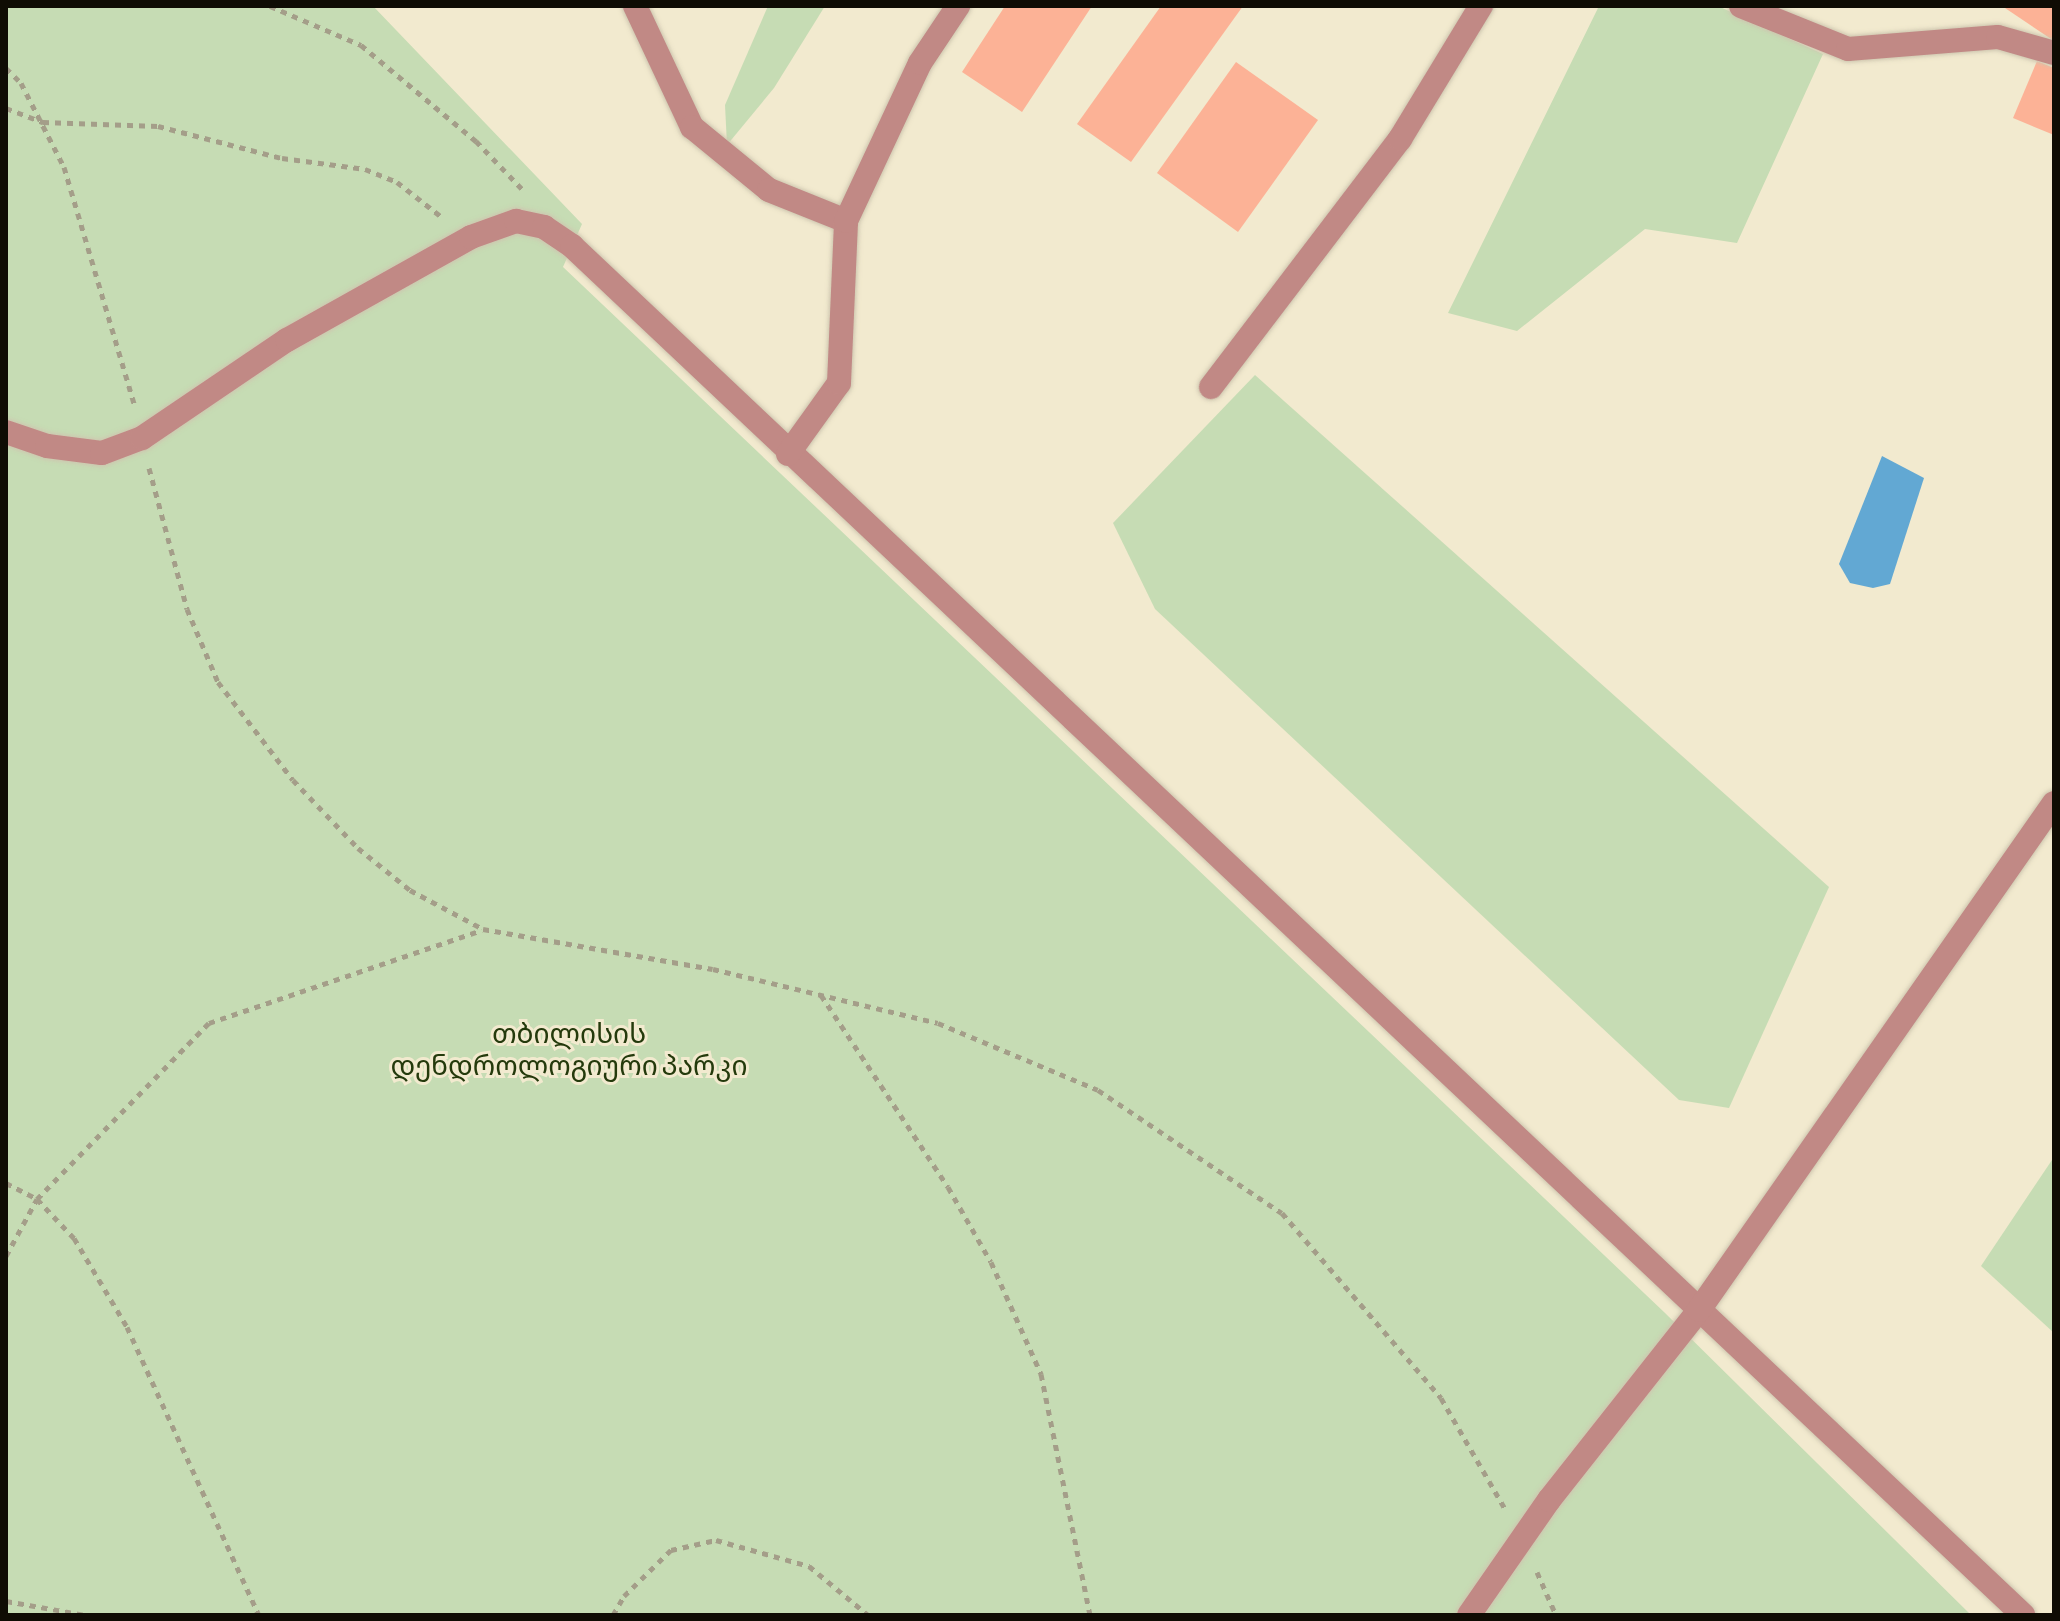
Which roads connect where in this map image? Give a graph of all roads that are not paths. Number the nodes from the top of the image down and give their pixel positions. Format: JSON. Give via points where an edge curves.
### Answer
{"nodes":[{"id":1,"x":635,"y":6,"type":"edge"},
{"id":2,"x":958,"y":6,"type":"edge"},
{"id":3,"x":1481,"y":6,"type":"edge"},
{"id":4,"x":1741,"y":6,"type":"edge"},
{"id":5,"x":2054,"y":53,"type":"edge"},
{"id":6,"x":846,"y":221,"type":"junction"},
{"id":7,"x":1211,"y":387,"type":"dead end"},
{"id":8,"x":6,"y":432,"type":"edge"},
{"id":9,"x":788,"y":454,"type":"junction"},
{"id":10,"x":2054,"y":803,"type":"edge"},
{"id":11,"x":1699,"y":1310,"type":"junction"},
{"id":12,"x":1469,"y":1615,"type":"edge"},
{"id":13,"x":2023,"y":1615,"type":"edge"}],
"edges":[{"from":1,"to":6,"type":"street","via":[[692,127],[769,190]]},
{"from":2,"to":6,"type":"street","via":[[920,63]]},
{"from":3,"to":7,"type":"street","via":[[1400,139]]},
{"from":4,"to":5,"type":"street","via":[[1848,49],[1998,37]]},
{"from":6,"to":9,"type":"street","via":[[839,383]]},
{"from":8,"to":9,"type":"street","via":[[47,446],[102,453],[142,438],[287,340],[471,237],[516,221],[544,227],[572,246]]},
{"from":9,"to":11,"type":"street"},
{"from":10,"to":11,"type":"street"},
{"from":11,"to":12,"type":"street"},
{"from":11,"to":13,"type":"street"}]}
